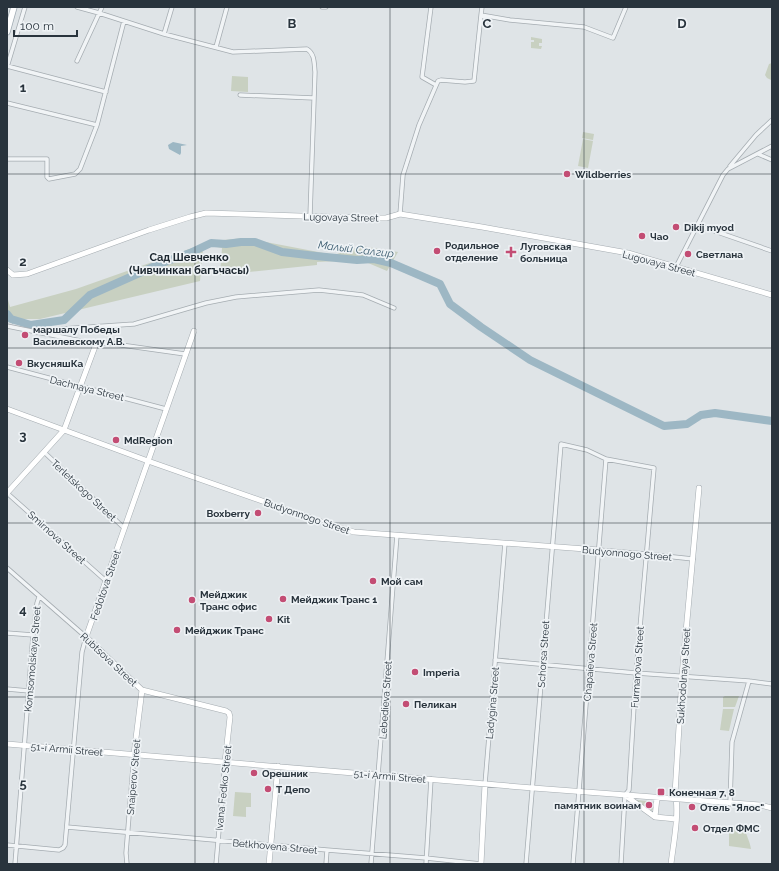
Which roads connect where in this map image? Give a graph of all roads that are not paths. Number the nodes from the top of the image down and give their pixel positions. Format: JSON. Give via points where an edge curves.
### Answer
{"nodes":[{"id":1,"x":25,"y":7,"type":"edge"},
{"id":2,"x":77,"y":7,"type":"edge"},
{"id":3,"x":102,"y":7,"type":"edge"},
{"id":4,"x":172,"y":7,"type":"edge"},
{"id":5,"x":227,"y":7,"type":"edge"},
{"id":6,"x":431,"y":7,"type":"edge"},
{"id":7,"x":482,"y":7,"type":"edge"},
{"id":8,"x":626,"y":7,"type":"edge"},
{"id":9,"x":12,"y":9,"type":"edge"},
{"id":10,"x":99,"y":13,"type":"junction"},
{"id":11,"x":481,"y":15,"type":"junction"},
{"id":12,"x":124,"y":21,"type":"junction"},
{"id":13,"x":7,"y":32,"type":"edge"},
{"id":14,"x":164,"y":34,"type":"junction"},
{"id":15,"x":216,"y":47,"type":"junction"},
{"id":16,"x":77,"y":61,"type":"dead end"},
{"id":17,"x":7,"y":67,"type":"edge"},
{"id":18,"x":436,"y":85,"type":"junction"},
{"id":19,"x":106,"y":92,"type":"junction"},
{"id":20,"x":240,"y":95,"type":"dead end"},
{"id":21,"x":314,"y":98,"type":"junction"},
{"id":22,"x":7,"y":103,"type":"edge"},
{"id":23,"x":772,"y":120,"type":"edge"},
{"id":24,"x":97,"y":125,"type":"junction"},
{"id":25,"x":772,"y":146,"type":"edge"},
{"id":26,"x":758,"y":154,"type":"junction"},
{"id":27,"x":7,"y":159,"type":"edge"},
{"id":28,"x":772,"y":160,"type":"edge"},
{"id":29,"x":728,"y":169,"type":"junction"},
{"id":30,"x":400,"y":214,"type":"junction"},
{"id":31,"x":310,"y":216,"type":"junction"},
{"id":32,"x":696,"y":226,"type":"junction"},
{"id":33,"x":772,"y":251,"type":"edge"},
{"id":34,"x":676,"y":267,"type":"junction"},
{"id":35,"x":7,"y":270,"type":"edge"},
{"id":36,"x":772,"y":295,"type":"edge"},
{"id":37,"x":394,"y":308,"type":"dead end"},
{"id":38,"x":7,"y":326,"type":"edge"},
{"id":39,"x":31,"y":331,"type":"junction"},
{"id":40,"x":194,"y":331,"type":"dead end"},
{"id":41,"x":96,"y":344,"type":"junction"},
{"id":42,"x":185,"y":354,"type":"junction"},
{"id":43,"x":7,"y":368,"type":"edge"},
{"id":44,"x":81,"y":386,"type":"junction"},
{"id":45,"x":7,"y":409,"type":"edge"},
{"id":46,"x":166,"y":409,"type":"junction"},
{"id":47,"x":64,"y":430,"type":"junction"},
{"id":48,"x":44,"y":452,"type":"junction"},
{"id":49,"x":606,"y":459,"type":"junction"},
{"id":50,"x":148,"y":461,"type":"junction"},
{"id":51,"x":699,"y":488,"type":"dead end"},
{"id":52,"x":7,"y":493,"type":"edge"},
{"id":53,"x":124,"y":528,"type":"junction"},
{"id":54,"x":397,"y":536,"type":"junction"},
{"id":55,"x":505,"y":543,"type":"junction"},
{"id":56,"x":552,"y":546,"type":"junction"},
{"id":57,"x":599,"y":550,"type":"junction"},
{"id":58,"x":646,"y":554,"type":"junction"},
{"id":59,"x":693,"y":560,"type":"junction"},
{"id":60,"x":7,"y":568,"type":"edge"},
{"id":61,"x":106,"y":581,"type":"junction"},
{"id":62,"x":39,"y":597,"type":"junction"},
{"id":63,"x":7,"y":633,"type":"edge"},
{"id":64,"x":33,"y":635,"type":"junction"},
{"id":65,"x":86,"y":637,"type":"junction"},
{"id":66,"x":496,"y":660,"type":"junction"},
{"id":67,"x":543,"y":665,"type":"junction"},
{"id":68,"x":589,"y":668,"type":"junction"},
{"id":69,"x":636,"y":673,"type":"junction"},
{"id":70,"x":682,"y":676,"type":"junction"},
{"id":71,"x":749,"y":681,"type":"junction"},
{"id":72,"x":772,"y":684,"type":"edge"},
{"id":73,"x":7,"y":689,"type":"edge"},
{"id":74,"x":142,"y":690,"type":"junction"},
{"id":75,"x":29,"y":691,"type":"junction"},
{"id":76,"x":229,"y":713,"type":"joint"},
{"id":77,"x":7,"y":744,"type":"edge"},
{"id":78,"x":24,"y":745,"type":"junction"},
{"id":79,"x":73,"y":749,"type":"junction"},
{"id":80,"x":134,"y":754,"type":"junction"},
{"id":81,"x":225,"y":762,"type":"junction"},
{"id":82,"x":278,"y":766,"type":"junction"},
{"id":83,"x":379,"y":775,"type":"junction"},
{"id":84,"x":431,"y":780,"type":"junction"},
{"id":85,"x":485,"y":784,"type":"junction"},
{"id":86,"x":533,"y":788,"type":"junction"},
{"id":87,"x":580,"y":791,"type":"junction"},
{"id":88,"x":625,"y":795,"type":"junction"},
{"id":89,"x":657,"y":798,"type":"junction"},
{"id":90,"x":677,"y":800,"type":"junction"},
{"id":91,"x":730,"y":804,"type":"junction"},
{"id":92,"x":772,"y":808,"type":"edge"},
{"id":93,"x":655,"y":817,"type":"junction"},
{"id":94,"x":676,"y":819,"type":"junction"},
{"id":95,"x":67,"y":827,"type":"junction"},
{"id":96,"x":128,"y":833,"type":"junction"},
{"id":97,"x":218,"y":841,"type":"junction"},
{"id":98,"x":270,"y":844,"type":"junction"},
{"id":99,"x":7,"y":845,"type":"edge"},
{"id":100,"x":16,"y":846,"type":"junction"},
{"id":101,"x":327,"y":850,"type":"junction"},
{"id":102,"x":372,"y":853,"type":"junction"},
{"id":103,"x":426,"y":858,"type":"junction"},
{"id":104,"x":15,"y":864,"type":"edge"},
{"id":105,"x":127,"y":864,"type":"edge"},
{"id":106,"x":216,"y":864,"type":"edge"},
{"id":107,"x":269,"y":864,"type":"edge"},
{"id":108,"x":326,"y":864,"type":"edge"},
{"id":109,"x":372,"y":864,"type":"edge"},
{"id":110,"x":426,"y":864,"type":"edge"},
{"id":111,"x":481,"y":864,"type":"edge"},
{"id":112,"x":526,"y":864,"type":"edge"},
{"id":113,"x":573,"y":864,"type":"edge"},
{"id":114,"x":621,"y":864,"type":"edge"},
{"id":115,"x":671,"y":864,"type":"edge"}],
"edges":[{"from":1,"to":17,"type":"street"},
{"from":2,"to":10,"type":"street"},
{"from":3,"to":10,"type":"street"},
{"from":4,"to":14,"type":"street"},
{"from":5,"to":15,"type":"street"},
{"from":6,"to":18,"type":"street","via":[[422,77]]},
{"from":7,"to":11,"type":"street"},
{"from":8,"to":11,"type":"street","via":[[613,38],[584,27]]},
{"from":9,"to":13,"type":"main road"},
{"from":10,"to":12,"type":"street"},
{"from":10,"to":16,"type":"street"},
{"from":11,"to":18,"type":"street","via":[[474,81],[441,80]]},
{"from":12,"to":14,"type":"street"},
{"from":12,"to":19,"type":"street"},
{"from":14,"to":15,"type":"street"},
{"from":15,"to":21,"type":"street","via":[[233,52],[307,49],[313,55],[315,67]]},
{"from":17,"to":19,"type":"street"},
{"from":18,"to":30,"type":"street","via":[[419,125],[403,176]]},
{"from":19,"to":24,"type":"street"},
{"from":20,"to":21,"type":"street"},
{"from":21,"to":31,"type":"street"},
{"from":22,"to":24,"type":"street"},
{"from":23,"to":29,"type":"street"},
{"from":24,"to":27,"type":"street","via":[[80,170],[75,174],[49,179],[47,159]]},
{"from":25,"to":26,"type":"street"},
{"from":26,"to":28,"type":"street"},
{"from":26,"to":29,"type":"street"},
{"from":29,"to":32,"type":"street"},
{"from":30,"to":31,"type":"street","name":"Lugovaya Street","via":[[386,218]]},
{"from":30,"to":34,"type":"street","name":"Lugovaya Street","via":[[624,252]]},
{"from":31,"to":35,"type":"street","name":"Lugovaya Street","via":[[199,214],[27,274],[13,275]]},
{"from":32,"to":33,"type":"street"},
{"from":32,"to":34,"type":"street"},
{"from":34,"to":36,"type":"street","name":"Lugovaya Street"},
{"from":37,"to":39,"type":"street","via":[[363,295],[319,290],[236,297],[134,324]]},
{"from":38,"to":39,"type":"street"},
{"from":39,"to":41,"type":"street"},
{"from":40,"to":42,"type":"street","name":"Fedotova Street"},
{"from":41,"to":42,"type":"street"},
{"from":41,"to":44,"type":"street"},
{"from":42,"to":46,"type":"street","name":"Fedotova Street"},
{"from":43,"to":44,"type":"street","name":"Dachnaya Street"},
{"from":44,"to":46,"type":"street","name":"Dachnaya Street"},
{"from":44,"to":47,"type":"street"},
{"from":45,"to":47,"type":"street","name":"Budyonnogo Street"},
{"from":46,"to":50,"type":"street","name":"Fedotova Street"},
{"from":47,"to":48,"type":"street"},
{"from":47,"to":50,"type":"street","name":"Budyonnogo Street"},
{"from":48,"to":52,"type":"street"},
{"from":48,"to":53,"type":"street","name":"Terletskogo Street"},
{"from":49,"to":56,"type":"street","name":"Schorsa Street","via":[[587,450],[561,444]]},
{"from":49,"to":57,"type":"street","name":"Chapaieva Street"},
{"from":49,"to":58,"type":"street","name":"Furmanova Street","via":[[654,468]]},
{"from":50,"to":53,"type":"street","name":"Fedotova Street"},
{"from":50,"to":54,"type":"street","name":"Budyonnogo Street","via":[[354,532]]},
{"from":51,"to":59,"type":"street","name":"Sukhodolnaya Street"},
{"from":52,"to":61,"type":"street","name":"Smirnova Street"},
{"from":53,"to":61,"type":"street","name":"Fedotova Street"},
{"from":54,"to":55,"type":"street","name":"Budyonnogo Street"},
{"from":54,"to":83,"type":"street","name":"Lebedieva Street"},
{"from":55,"to":56,"type":"street","name":"Budyonnogo Street"},
{"from":55,"to":66,"type":"street","name":"Ladygina Street"},
{"from":56,"to":57,"type":"street","name":"Budyonnogo Street"},
{"from":56,"to":67,"type":"street","name":"Schorsa Street"},
{"from":57,"to":58,"type":"street","name":"Budyonnogo Street"},
{"from":57,"to":68,"type":"street","name":"Chapaieva Street"},
{"from":58,"to":59,"type":"street","name":"Budyonnogo Street"},
{"from":58,"to":69,"type":"street","name":"Furmanova Street"},
{"from":59,"to":70,"type":"street","name":"Sukhodolnaya Street"},
{"from":60,"to":62,"type":"street","name":"Rubtsova Street"},
{"from":61,"to":65,"type":"street","name":"Fedotova Street"},
{"from":62,"to":64,"type":"street","name":"Komsomolskaya Street"},
{"from":62,"to":65,"type":"street","name":"Rubtsova Street"},
{"from":63,"to":64,"type":"street"},
{"from":64,"to":75,"type":"street","name":"Komsomolskaya Street"},
{"from":65,"to":74,"type":"street","name":"Rubtsova Street"},
{"from":65,"to":79,"type":"street","name":"Fedotova Street","via":[[82,652]]},
{"from":66,"to":67,"type":"street"},
{"from":66,"to":85,"type":"street","name":"Ladygina Street"},
{"from":67,"to":68,"type":"street"},
{"from":67,"to":86,"type":"street","name":"Schorsa Street"},
{"from":68,"to":69,"type":"street"},
{"from":68,"to":87,"type":"street","name":"Chapaieva Street"},
{"from":69,"to":70,"type":"street"},
{"from":69,"to":88,"type":"street","name":"Furmanova Street","via":[[629,790]]},
{"from":70,"to":71,"type":"street"},
{"from":70,"to":90,"type":"street","name":"Sukhodolnaya Street","via":[[675,794]]},
{"from":71,"to":72,"type":"street"},
{"from":71,"to":91,"type":"street","via":[[732,742]]},
{"from":73,"to":75,"type":"street"},
{"from":74,"to":76,"type":"street","name":"Rubtsova Street"},
{"from":74,"to":80,"type":"street","name":"Snaiperov Street"},
{"from":75,"to":78,"type":"street","name":"Komsomolskaya Street"},
{"from":76,"to":81,"type":"street","name":"Ivana Fedko Street"},
{"from":77,"to":78,"type":"street","name":"51-i Armii Street"},
{"from":78,"to":79,"type":"street","name":"51-i Armii Street"},
{"from":78,"to":100,"type":"street","name":"Komsomolskaya Street"},
{"from":79,"to":80,"type":"street","name":"51-i Armii Street"},
{"from":79,"to":95,"type":"street","name":"Fedotova Street"},
{"from":80,"to":81,"type":"street","name":"51-i Armii Street"},
{"from":80,"to":96,"type":"street","name":"Snaiperov Street"},
{"from":81,"to":82,"type":"street","name":"51-i Armii Street"},
{"from":81,"to":97,"type":"street","name":"Ivana Fedko Street"},
{"from":82,"to":83,"type":"street","name":"51-i Armii Street"},
{"from":82,"to":98,"type":"street"},
{"from":83,"to":84,"type":"street","name":"51-i Armii Street"},
{"from":83,"to":102,"type":"street","name":"Lebedieva Street"},
{"from":84,"to":85,"type":"street","name":"51-i Armii Street"},
{"from":84,"to":103,"type":"street"},
{"from":85,"to":86,"type":"street","name":"51-i Armii Street"},
{"from":85,"to":111,"type":"street","name":"Ladygina Street"},
{"from":86,"to":87,"type":"street","name":"51-i Armii Street"},
{"from":86,"to":112,"type":"street","name":"Schorsa Street"},
{"from":87,"to":88,"type":"street","name":"51-i Armii Street"},
{"from":87,"to":113,"type":"street","name":"Chapaieva Street"},
{"from":88,"to":89,"type":"street","name":"51-i Armii Street"},
{"from":88,"to":93,"type":"street"},
{"from":88,"to":114,"type":"street","name":"Furmanova Street"},
{"from":89,"to":90,"type":"street","name":"51-i Armii Street"},
{"from":89,"to":93,"type":"street"},
{"from":90,"to":91,"type":"street","name":"51-i Armii Street"},
{"from":90,"to":94,"type":"street","name":"Sukhodolnaya Street"},
{"from":91,"to":92,"type":"street","name":"51-i Armii Street"},
{"from":93,"to":94,"type":"street"},
{"from":94,"to":115,"type":"street","name":"Sukhodolnaya Street"},
{"from":95,"to":96,"type":"street","name":"Betkhovena Street"},
{"from":95,"to":100,"type":"street","name":"Fedotova Street","via":[[65,845],[59,850]]},
{"from":96,"to":97,"type":"street","name":"Betkhovena Street"},
{"from":96,"to":105,"type":"street","name":"Snaiperov Street"},
{"from":97,"to":98,"type":"street","name":"Betkhovena Street"},
{"from":97,"to":106,"type":"street","name":"Ivana Fedko Street"},
{"from":98,"to":101,"type":"street","name":"Betkhovena Street"},
{"from":98,"to":107,"type":"street"},
{"from":99,"to":100,"type":"street"},
{"from":100,"to":104,"type":"street","name":"Komsomolskaya Street"},
{"from":101,"to":102,"type":"street","name":"Betkhovena Street"},
{"from":101,"to":108,"type":"street"},
{"from":102,"to":103,"type":"street","name":"Betkhovena Street"},
{"from":102,"to":109,"type":"street","name":"Lebedieva Street"},
{"from":103,"to":110,"type":"street"},
{"from":103,"to":111,"type":"street","name":"Betkhovena Street"}]}
